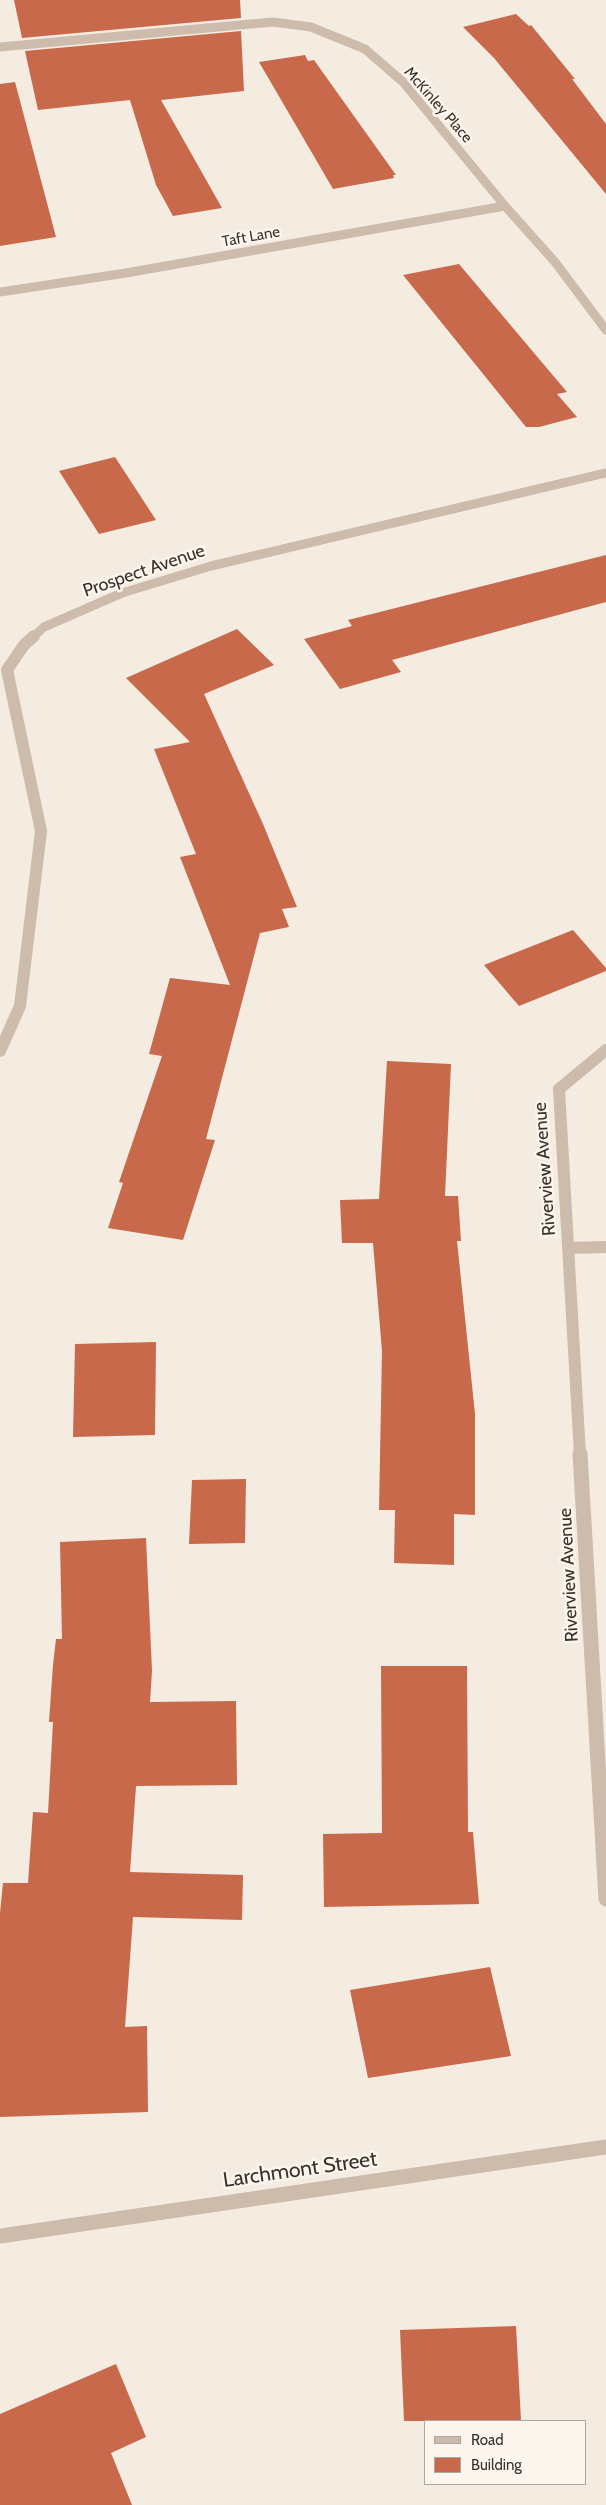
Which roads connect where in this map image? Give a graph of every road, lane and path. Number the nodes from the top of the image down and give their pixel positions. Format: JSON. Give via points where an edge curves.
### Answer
{"nodes":[{"id":1,"x":0,"y":47,"type":"edge"},
{"id":2,"x":505,"y":206,"type":"junction"},
{"id":3,"x":0,"y":292,"type":"edge"},
{"id":4,"x":606,"y":330,"type":"edge"},
{"id":5,"x":606,"y":473,"type":"edge"},
{"id":6,"x":606,"y":1050,"type":"edge"},
{"id":7,"x":0,"y":1051,"type":"edge"},
{"id":8,"x":606,"y":1247,"type":"edge"},
{"id":9,"x":569,"y":1248,"type":"junction"},
{"id":10,"x":606,"y":1899,"type":"edge"},
{"id":11,"x":606,"y":2147,"type":"edge"},
{"id":12,"x":0,"y":2236,"type":"edge"}],
"edges":[{"from":1,"to":2,"type":"street","name":"McKinley Place","via":[[273,22],[311,27],[365,49],[402,82]]},
{"from":2,"to":3,"type":"street","name":"Taft Lane"},
{"from":2,"to":4,"type":"street","name":"McKinley Place","via":[[555,262]]},
{"from":5,"to":7,"type":"street","name":"Prospect Avenue","via":[[211,566],[122,594],[44,627],[24,645],[7,670],[41,831],[20,1006]]},
{"from":6,"to":9,"type":"street","name":"Riverview Avenue","via":[[559,1089]]},
{"from":8,"to":9,"type":"street","name":"Riverview Avenue"},
{"from":9,"to":10,"type":"street","name":"Riverview Avenue"},
{"from":11,"to":12,"type":"street","name":"Larchmont Street"}]}
